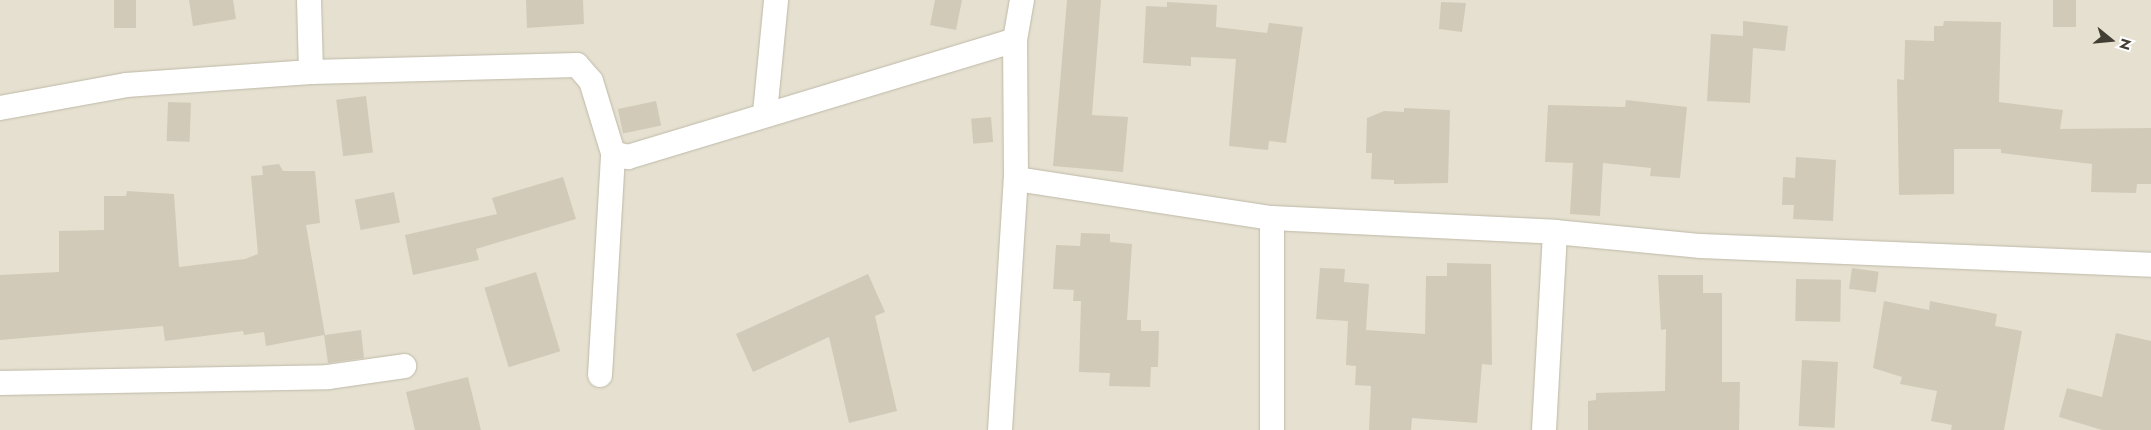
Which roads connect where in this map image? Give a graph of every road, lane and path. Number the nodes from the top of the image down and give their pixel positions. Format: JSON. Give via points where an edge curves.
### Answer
{"nodes":[{"id":1,"x":309,"y":0,"type":"edge"},
{"id":2,"x":776,"y":0,"type":"edge"},
{"id":3,"x":1022,"y":0,"type":"edge"},
{"id":4,"x":1015,"y":40,"type":"junction"},
{"id":5,"x":311,"y":72,"type":"junction"},
{"id":6,"x":0,"y":108,"type":"edge"},
{"id":7,"x":765,"y":113,"type":"junction"},
{"id":8,"x":613,"y":153,"type":"junction"},
{"id":9,"x":1016,"y":179,"type":"junction"},
{"id":10,"x":1272,"y":218,"type":"junction"},
{"id":11,"x":1555,"y":232,"type":"junction"},
{"id":12,"x":2151,"y":265,"type":"edge"},
{"id":13,"x":404,"y":366,"type":"dead end"},
{"id":14,"x":600,"y":375,"type":"dead end"},
{"id":15,"x":0,"y":383,"type":"edge"},
{"id":16,"x":1000,"y":430,"type":"edge"},
{"id":17,"x":1272,"y":430,"type":"edge"},
{"id":18,"x":1544,"y":430,"type":"edge"}],
"edges":[{"from":1,"to":5,"type":"street"},
{"from":2,"to":7,"type":"street"},
{"from":3,"to":4,"type":"street"},
{"from":4,"to":7,"type":"street"},
{"from":4,"to":9,"type":"street"},
{"from":5,"to":6,"type":"street","via":[[126,85]]},
{"from":5,"to":8,"type":"street","via":[[577,65],[591,81]]},
{"from":7,"to":8,"type":"street","via":[[628,157]]},
{"from":8,"to":14,"type":"street"},
{"from":9,"to":10,"type":"street"},
{"from":9,"to":16,"type":"street"},
{"from":10,"to":11,"type":"street"},
{"from":10,"to":17,"type":"street"},
{"from":11,"to":12,"type":"street","via":[[1701,246]]},
{"from":11,"to":18,"type":"street"},
{"from":13,"to":15,"type":"street","via":[[328,377]]}]}
